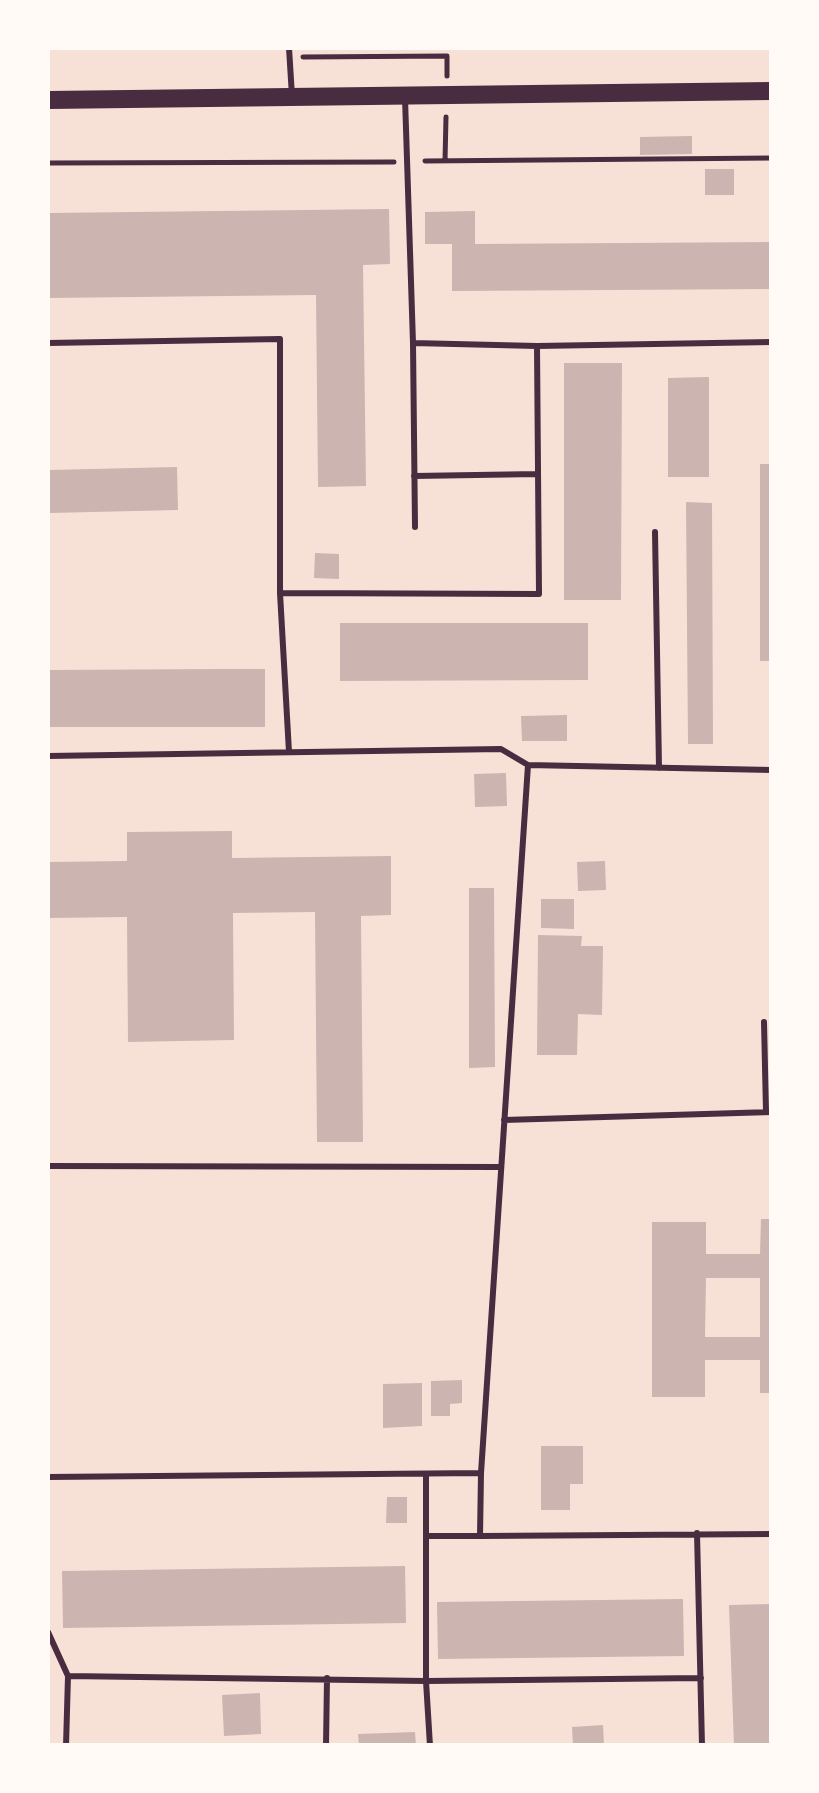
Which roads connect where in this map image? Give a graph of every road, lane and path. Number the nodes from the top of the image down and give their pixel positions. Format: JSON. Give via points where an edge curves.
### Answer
{"nodes":[{"id":1,"x":289,"y":48,"type":"edge"},
{"id":2,"x":772,"y":91,"type":"edge"},
{"id":3,"x":405,"y":96,"type":"junction"},
{"id":4,"x":292,"y":97,"type":"junction"},
{"id":5,"x":48,"y":100,"type":"edge"},
{"id":6,"x":772,"y":342,"type":"edge"},
{"id":7,"x":48,"y":343,"type":"edge"},
{"id":8,"x":412,"y":343,"type":"junction"},
{"id":9,"x":537,"y":346,"type":"junction"},
{"id":10,"x":538,"y":474,"type":"junction"},
{"id":11,"x":414,"y":476,"type":"junction"},
{"id":12,"x":415,"y":527,"type":"dead end"},
{"id":13,"x":655,"y":532,"type":"dead end"},
{"id":14,"x":280,"y":593,"type":"junction"},
{"id":15,"x":290,"y":752,"type":"junction"},
{"id":16,"x":48,"y":756,"type":"edge"},
{"id":17,"x":528,"y":765,"type":"junction"},
{"id":18,"x":659,"y":768,"type":"junction"},
{"id":19,"x":772,"y":770,"type":"edge"},
{"id":20,"x":764,"y":1022,"type":"dead end"},
{"id":21,"x":768,"y":1112,"type":"edge"},
{"id":22,"x":504,"y":1120,"type":"junction"},
{"id":23,"x":48,"y":1166,"type":"edge"},
{"id":24,"x":501,"y":1167,"type":"junction"},
{"id":25,"x":481,"y":1473,"type":"junction"},
{"id":26,"x":426,"y":1474,"type":"junction"},
{"id":27,"x":48,"y":1477,"type":"edge"},
{"id":28,"x":697,"y":1533,"type":"junction"},
{"id":29,"x":772,"y":1534,"type":"edge"},
{"id":30,"x":426,"y":1536,"type":"junction"},
{"id":31,"x":480,"y":1536,"type":"junction"},
{"id":32,"x":48,"y":1632,"type":"edge"},
{"id":33,"x":68,"y":1676,"type":"junction"},
{"id":34,"x":327,"y":1678,"type":"junction"},
{"id":35,"x":700,"y":1678,"type":"junction"},
{"id":36,"x":426,"y":1681,"type":"junction"},
{"id":37,"x":66,"y":1746,"type":"edge"},
{"id":38,"x":326,"y":1746,"type":"edge"},
{"id":39,"x":430,"y":1746,"type":"edge"},
{"id":40,"x":702,"y":1746,"type":"edge"}],
"edges":[{"from":1,"to":4,"type":"lane"},
{"from":2,"to":3,"type":"street"},
{"from":3,"to":4,"type":"street"},
{"from":3,"to":8,"type":"lane"},
{"from":4,"to":5,"type":"street"},
{"from":6,"to":9,"type":"lane"},
{"from":7,"to":14,"type":"lane","via":[[280,339]]},
{"from":8,"to":9,"type":"lane"},
{"from":8,"to":11,"type":"lane"},
{"from":9,"to":10,"type":"lane"},
{"from":10,"to":11,"type":"lane"},
{"from":10,"to":14,"type":"lane","via":[[539,594]]},
{"from":11,"to":12,"type":"lane"},
{"from":13,"to":18,"type":"lane"},
{"from":14,"to":15,"type":"lane"},
{"from":15,"to":16,"type":"lane"},
{"from":15,"to":17,"type":"lane","via":[[501,749]]},
{"from":17,"to":18,"type":"lane"},
{"from":17,"to":22,"type":"lane"},
{"from":18,"to":19,"type":"lane"},
{"from":20,"to":21,"type":"lane"},
{"from":21,"to":22,"type":"lane"},
{"from":22,"to":24,"type":"lane"},
{"from":23,"to":24,"type":"lane"},
{"from":24,"to":25,"type":"lane"},
{"from":25,"to":26,"type":"lane"},
{"from":25,"to":31,"type":"lane"},
{"from":26,"to":27,"type":"lane"},
{"from":26,"to":30,"type":"lane"},
{"from":28,"to":29,"type":"lane"},
{"from":28,"to":31,"type":"lane"},
{"from":28,"to":35,"type":"lane"},
{"from":30,"to":31,"type":"lane"},
{"from":30,"to":36,"type":"lane"},
{"from":32,"to":33,"type":"lane"},
{"from":33,"to":34,"type":"lane"},
{"from":33,"to":37,"type":"lane"},
{"from":34,"to":36,"type":"lane"},
{"from":34,"to":38,"type":"lane"},
{"from":35,"to":36,"type":"lane"},
{"from":35,"to":40,"type":"lane"},
{"from":36,"to":39,"type":"lane"}]}
